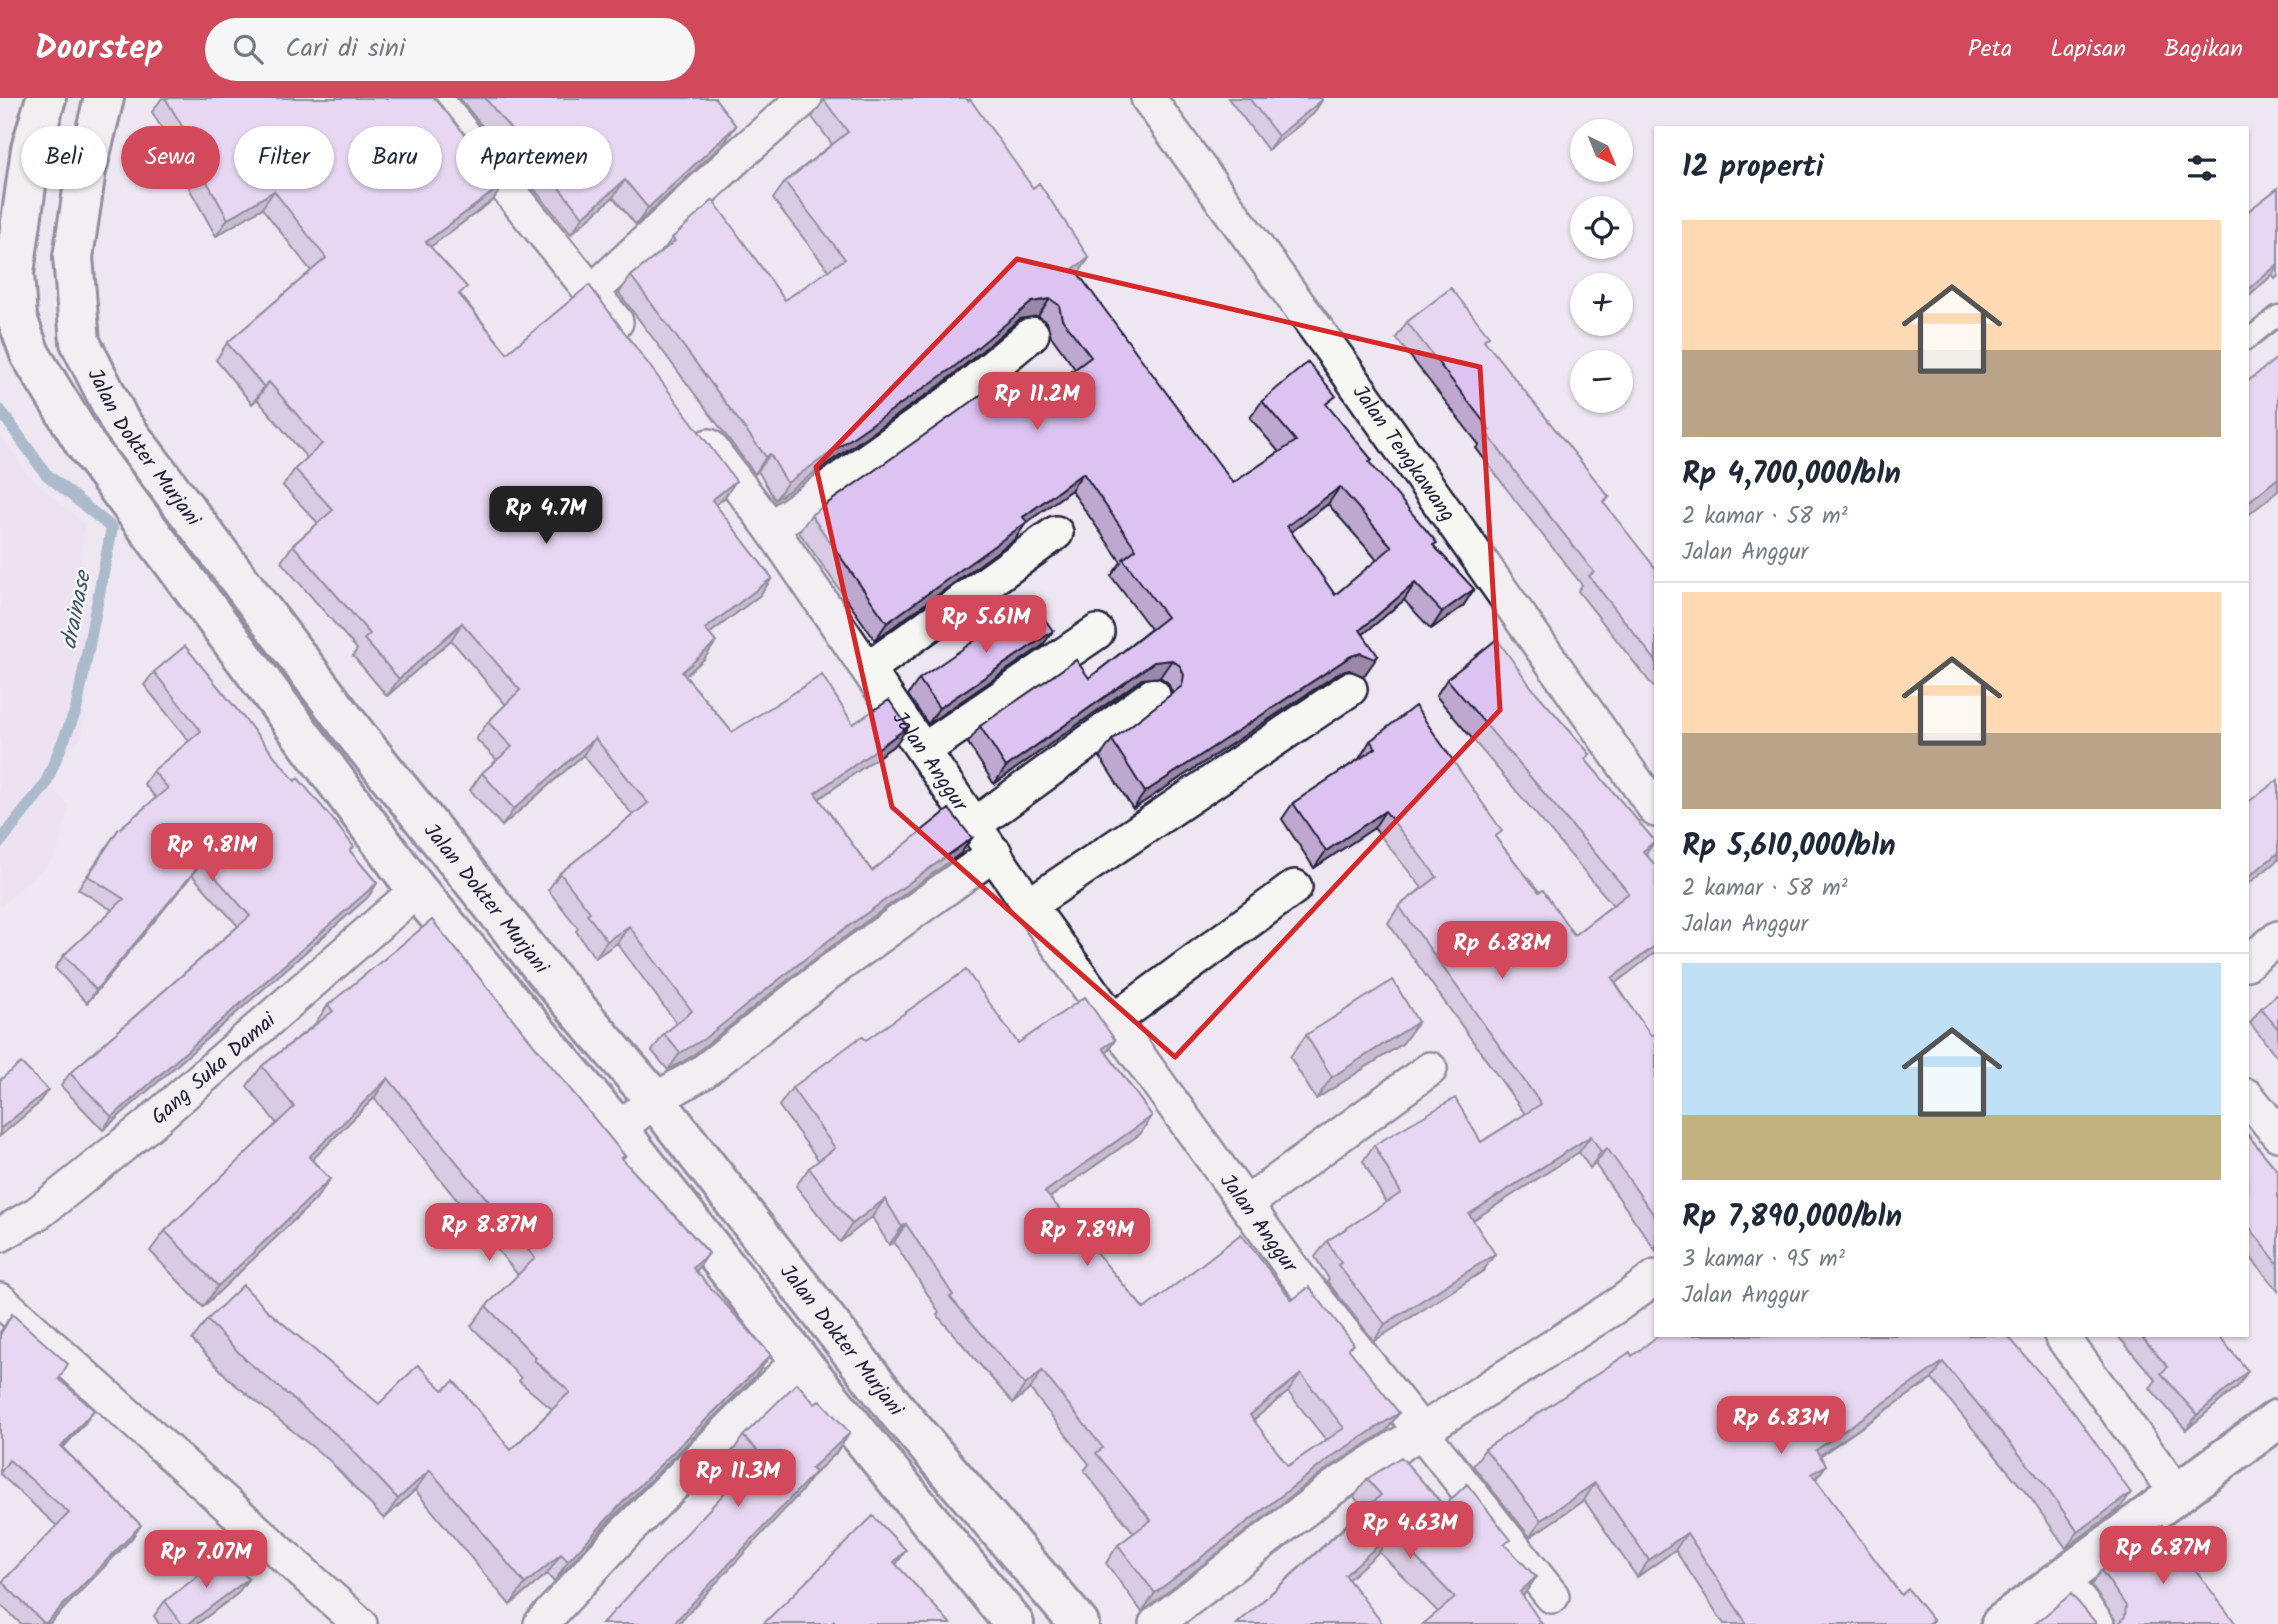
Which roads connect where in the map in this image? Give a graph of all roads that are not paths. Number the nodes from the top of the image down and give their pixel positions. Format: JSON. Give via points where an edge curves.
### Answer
{"nodes":[{"id":1,"x":46,"y":98,"type":"edge"},
{"id":2,"x":104,"y":98,"type":"edge"},
{"id":3,"x":434,"y":98,"type":"edge"},
{"id":4,"x":806,"y":98,"type":"edge"},
{"id":5,"x":1149,"y":98,"type":"edge"},
{"id":6,"x":7,"y":270,"type":"edge"},
{"id":7,"x":593,"y":291,"type":"junction"},
{"id":8,"x":2278,"y":315,"type":"edge"},
{"id":9,"x":1032,"y":334,"type":"dead end"},
{"id":10,"x":2249,"y":339,"type":"edge"},
{"id":11,"x":635,"y":347,"type":"edge"},
{"id":12,"x":120,"y":422,"type":"junction"},
{"id":13,"x":693,"y":424,"type":"edge"},
{"id":14,"x":85,"y":444,"type":"junction"},
{"id":15,"x":771,"y":528,"type":"junction"},
{"id":16,"x":1056,"y":533,"type":"dead end"},
{"id":17,"x":1097,"y":632,"type":"dead end"},
{"id":18,"x":287,"y":643,"type":"junction"},
{"id":19,"x":868,"y":669,"type":"junction"},
{"id":20,"x":253,"y":670,"type":"junction"},
{"id":21,"x":1350,"y":689,"type":"dead end"},
{"id":22,"x":1153,"y":695,"type":"dead end"},
{"id":23,"x":924,"y":750,"type":"junction"},
{"id":24,"x":1654,"y":807,"type":"edge"},
{"id":25,"x":974,"y":825,"type":"junction"},
{"id":26,"x":995,"y":853,"type":"junction"},
{"id":27,"x":1295,"y":887,"type":"dead end"},
{"id":28,"x":417,"y":890,"type":"junction"},
{"id":29,"x":1029,"y":905,"type":"junction"},
{"id":30,"x":2278,"y":938,"type":"edge"},
{"id":31,"x":2249,"y":961,"type":"edge"},
{"id":32,"x":1113,"y":1021,"type":"junction"},
{"id":33,"x":1430,"y":1069,"type":"dead end"},
{"id":34,"x":2249,"y":1098,"type":"edge"},
{"id":35,"x":655,"y":1100,"type":"junction"},
{"id":36,"x":618,"y":1129,"type":"junction"},
{"id":37,"x":2278,"y":1134,"type":"edge"},
{"id":38,"x":1245,"y":1204,"type":"junction"},
{"id":39,"x":0,"y":1235,"type":"edge"},
{"id":40,"x":1654,"y":1278,"type":"edge"},
{"id":41,"x":2,"y":1307,"type":"edge"},
{"id":42,"x":2063,"y":1337,"type":"edge"},
{"id":43,"x":799,"y":1360,"type":"junction"},
{"id":44,"x":2278,"y":1419,"type":"edge"},
{"id":45,"x":1422,"y":1429,"type":"junction"},
{"id":46,"x":941,"y":1462,"type":"junction"},
{"id":47,"x":904,"y":1488,"type":"junction"},
{"id":48,"x":2177,"y":1493,"type":"junction"},
{"id":49,"x":2062,"y":1579,"type":"junction"},
{"id":50,"x":1552,"y":1596,"type":"dead end"},
{"id":51,"x":360,"y":1624,"type":"edge"},
{"id":52,"x":541,"y":1624,"type":"edge"},
{"id":53,"x":1014,"y":1624,"type":"edge"},
{"id":54,"x":1079,"y":1624,"type":"edge"},
{"id":55,"x":1156,"y":1624,"type":"edge"},
{"id":56,"x":2001,"y":1624,"type":"edge"},
{"id":57,"x":2097,"y":1624,"type":"edge"}],
"edges":[{"from":1,"to":6,"type":"main road","name":"Jalan Dokter Murjani"},
{"from":2,"to":12,"type":"main road","name":"Jalan Dokter Murjani","via":[[86,170],[73,257],[79,342]]},
{"from":3,"to":7,"type":"street"},
{"from":4,"to":7,"type":"street"},
{"from":5,"to":24,"type":"street","name":"Jalan Tengkawang"},
{"from":6,"to":14,"type":"main road","name":"Jalan Dokter Murjani","via":[[30,354]]},
{"from":7,"to":11,"type":"street"},
{"from":8,"to":10,"type":"lane"},
{"from":9,"to":15,"type":"street","via":[[954,399]]},
{"from":12,"to":14,"type":"main road"},
{"from":12,"to":18,"type":"main road","name":"Jalan Dokter Murjani"},
{"from":13,"to":15,"type":"street","name":"Jalan Anggur"},
{"from":14,"to":20,"type":"main road","name":"Jalan Dokter Murjani"},
{"from":15,"to":19,"type":"street","name":"Jalan Anggur"},
{"from":16,"to":19,"type":"street"},
{"from":17,"to":23,"type":"street"},
{"from":18,"to":20,"type":"main road"},
{"from":18,"to":35,"type":"main road","name":"Jalan Dokter Murjani","via":[[539,964]]},
{"from":19,"to":23,"type":"street","name":"Jalan Anggur"},
{"from":20,"to":28,"type":"main road","name":"Jalan Dokter Murjani"},
{"from":21,"to":29,"type":"street"},
{"from":22,"to":25,"type":"street"},
{"from":23,"to":25,"type":"street","name":"Jalan Anggur"},
{"from":25,"to":26,"type":"street","name":"Jalan Anggur"},
{"from":26,"to":29,"type":"street","name":"Jalan Anggur"},
{"from":26,"to":35,"type":"street","via":[[828,973],[703,1072]]},
{"from":27,"to":32,"type":"street"},
{"from":28,"to":36,"type":"main road","name":"Jalan Dokter Murjani"},
{"from":28,"to":39,"type":"street","name":"Gang Suka Damai","via":[[147,1126],[38,1213]]},
{"from":29,"to":32,"type":"street","name":"Jalan Anggur"},
{"from":30,"to":31,"type":"street"},
{"from":32,"to":38,"type":"street","name":"Jalan Anggur"},
{"from":33,"to":38,"type":"street"},
{"from":34,"to":37,"type":"street"},
{"from":35,"to":36,"type":"street"},
{"from":35,"to":46,"type":"main road","name":"Jalan Dokter Murjani"},
{"from":36,"to":43,"type":"main road","name":"Jalan Dokter Murjani"},
{"from":38,"to":45,"type":"street","name":"Jalan Anggur"},
{"from":40,"to":45,"type":"street"},
{"from":41,"to":51,"type":"street"},
{"from":42,"to":48,"type":"street"},
{"from":43,"to":47,"type":"main road","name":"Jalan Dokter Murjani"},
{"from":43,"to":52,"type":"street","via":[[624,1534]]},
{"from":44,"to":48,"type":"main road"},
{"from":45,"to":50,"type":"street","name":"Jalan Anggur"},
{"from":45,"to":55,"type":"street","via":[[1333,1488]]},
{"from":46,"to":47,"type":"main road"},
{"from":46,"to":54,"type":"main road","name":"Jalan Dokter Murjani"},
{"from":47,"to":53,"type":"main road","name":"Jalan Dokter Murjani"},
{"from":48,"to":49,"type":"main road"},
{"from":49,"to":56,"type":"main road"},
{"from":49,"to":57,"type":"street"}]}
